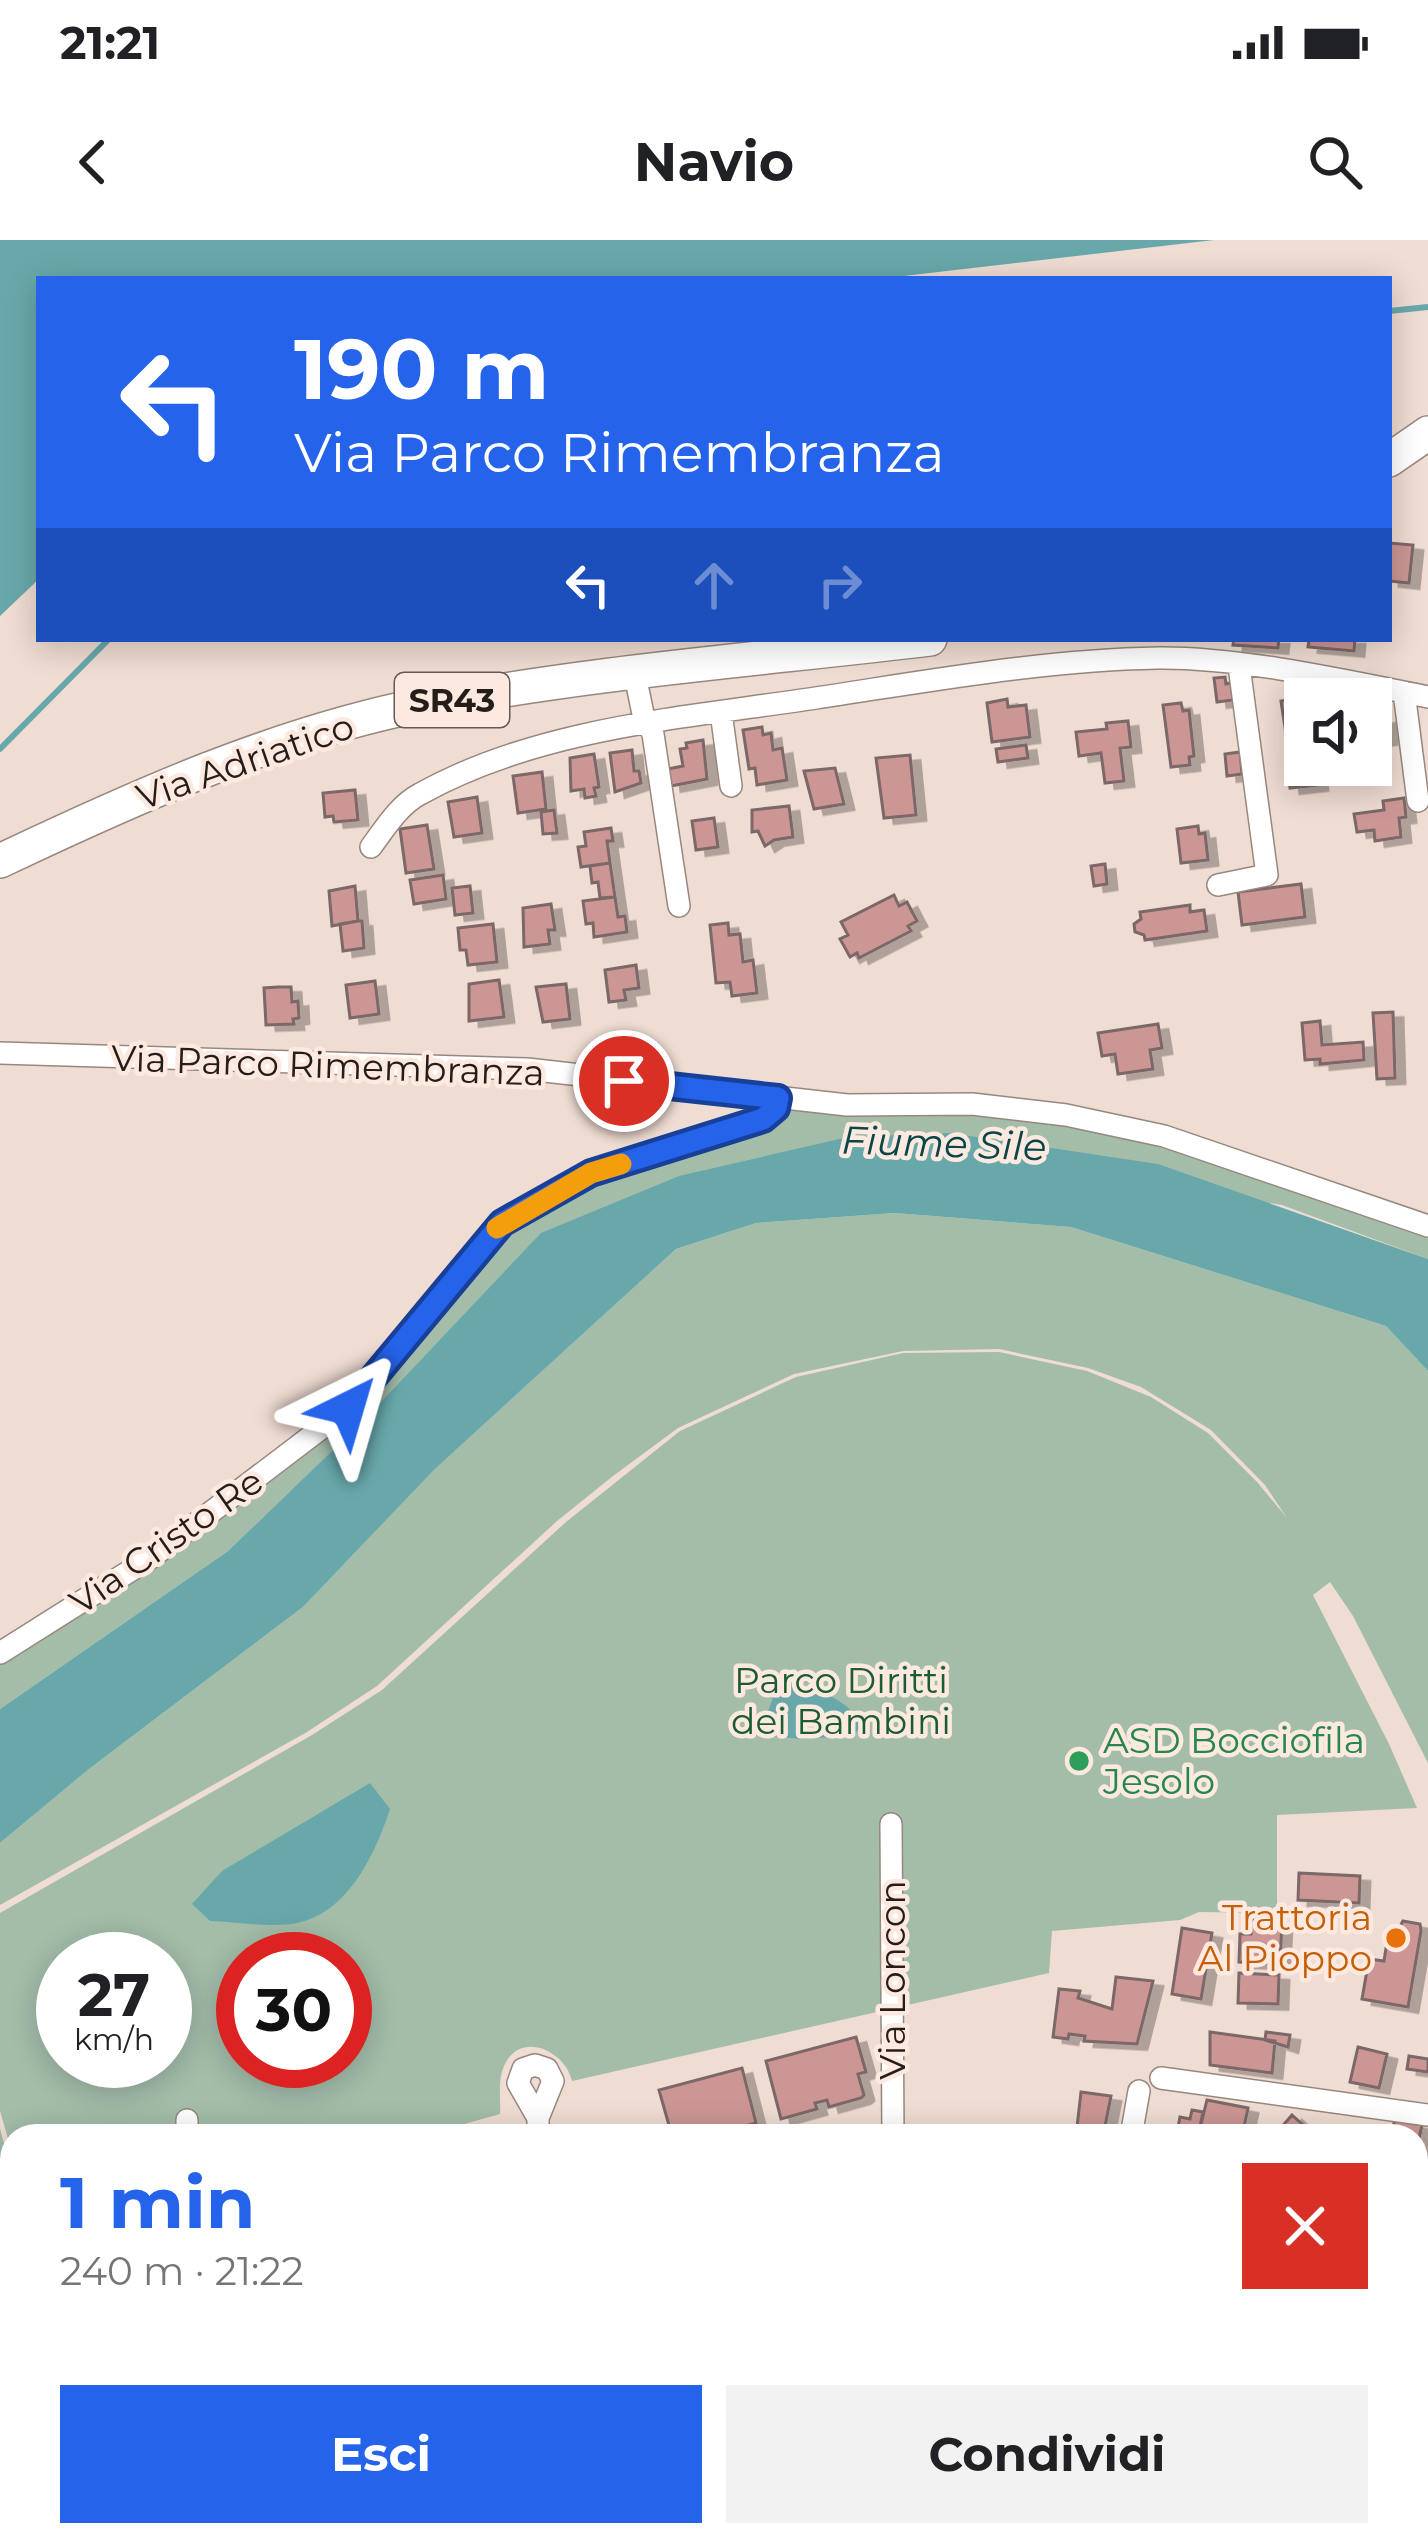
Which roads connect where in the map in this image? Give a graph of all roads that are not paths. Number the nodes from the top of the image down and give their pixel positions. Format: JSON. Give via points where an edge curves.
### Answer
{"nodes":[{"id":1,"x":1428,"y":433,"type":"edge"},
{"id":2,"x":1392,"y":458,"type":"edge"},
{"id":3,"x":905,"y":642,"type":"edge"},
{"id":4,"x":1239,"y":665,"type":"junction"},
{"id":5,"x":635,"y":675,"type":"junction"},
{"id":6,"x":1404,"y":692,"type":"junction"},
{"id":7,"x":1428,"y":697,"type":"edge"},
{"id":8,"x":721,"y":712,"type":"junction"},
{"id":9,"x":646,"y":724,"type":"junction"},
{"id":10,"x":731,"y":787,"type":"dead end"},
{"id":11,"x":1418,"y":801,"type":"dead end"},
{"id":12,"x":371,"y":847,"type":"dead end"},
{"id":13,"x":0,"y":861,"type":"edge"},
{"id":14,"x":1218,"y":885,"type":"dead end"},
{"id":15,"x":680,"y":906,"type":"dead end"},
{"id":16,"x":0,"y":1053,"type":"edge"},
{"id":17,"x":778,"y":1098,"type":"junction"},
{"id":18,"x":1428,"y":1226,"type":"edge"},
{"id":19,"x":0,"y":1652,"type":"edge"},
{"id":20,"x":891,"y":1824,"type":"dead end"},
{"id":21,"x":1161,"y":2078,"type":"dead end"},
{"id":22,"x":1139,"y":2092,"type":"dead end"},
{"id":23,"x":1428,"y":2115,"type":"edge"},
{"id":24,"x":893,"y":2124,"type":"edge"},
{"id":25,"x":1133,"y":2124,"type":"edge"}],
"edges":[{"from":1,"to":2,"type":"main road"},
{"from":3,"to":5,"type":"main road","name":"Via Adriatico","number":"SR43"},
{"from":4,"to":6,"type":"street"},
{"from":4,"to":8,"type":"street","via":[[1163,658],[1050,663]]},
{"from":4,"to":14,"type":"street","via":[[1267,875]]},
{"from":5,"to":9,"type":"street"},
{"from":5,"to":13,"type":"main road","name":"Via Adriatico","number":"SR43","via":[[421,705],[318,732],[151,789]]},
{"from":6,"to":7,"type":"street"},
{"from":6,"to":11,"type":"street"},
{"from":8,"to":9,"type":"street"},
{"from":8,"to":10,"type":"street"},
{"from":9,"to":12,"type":"street","via":[[556,742],[416,795]]},
{"from":9,"to":15,"type":"street"},
{"from":16,"to":17,"type":"street","name":"Via Parco Rimembranza","via":[[527,1069]]},
{"from":17,"to":18,"type":"street","name":"Via Parco Rimembranza","via":[[1066,1114],[1163,1136]]},
{"from":17,"to":19,"type":"street","name":"Via Cristo Re","via":[[763,1119],[591,1173],[502,1223],[348,1408],[152,1557]]},
{"from":20,"to":24,"type":"street","name":"Via Loncon"},
{"from":21,"to":23,"type":"street"},
{"from":22,"to":25,"type":"street"}]}
